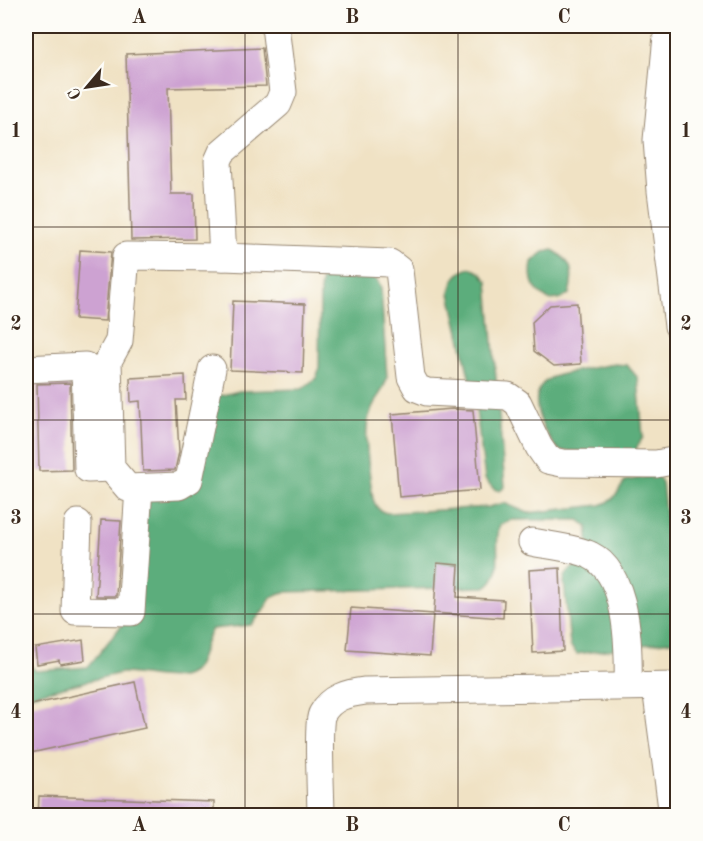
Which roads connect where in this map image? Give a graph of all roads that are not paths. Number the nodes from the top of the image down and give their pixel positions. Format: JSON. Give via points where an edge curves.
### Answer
{"nodes":[{"id":1,"x":275,"y":26,"type":"edge"},
{"id":2,"x":668,"y":26,"type":"edge"},
{"id":3,"x":224,"y":257,"type":"junction"},
{"id":4,"x":678,"y":326,"type":"edge"},
{"id":5,"x":26,"y":369,"type":"edge"},
{"id":6,"x":212,"y":369,"type":"dead end"},
{"id":7,"x":678,"y":460,"type":"edge"},
{"id":8,"x":111,"y":468,"type":"junction"},
{"id":9,"x":139,"y":488,"type":"junction"},
{"id":10,"x":78,"y":523,"type":"dead end"},
{"id":11,"x":532,"y":542,"type":"dead end"},
{"id":12,"x":628,"y":686,"type":"junction"},
{"id":13,"x":667,"y":686,"type":"edge"},
{"id":14,"x":321,"y":816,"type":"edge"},
{"id":15,"x":673,"y":816,"type":"edge"}],
"edges":[{"from":1,"to":3,"type":"lane","via":[[283,92],[278,105],[222,152],[218,161]]},
{"from":2,"to":4,"type":"lane","via":[[657,140]]},
{"from":3,"to":7,"type":"lane","via":[[390,263],[399,270],[411,377],[417,388],[427,392],[508,396],[525,414],[548,460],[656,464]]},
{"from":3,"to":8,"type":"lane","via":[[126,255],[119,342],[108,361]]},
{"from":5,"to":8,"type":"lane","via":[[85,366],[88,469]]},
{"from":6,"to":9,"type":"lane","via":[[189,480],[179,486]]},
{"from":8,"to":9,"type":"lane","via":[[128,488]]},
{"from":9,"to":10,"type":"lane","via":[[131,612],[75,611]]},
{"from":11,"to":12,"type":"lane","via":[[590,555],[605,566],[624,612],[629,644]]},
{"from":12,"to":13,"type":"lane"},
{"from":12,"to":14,"type":"lane","via":[[347,693],[331,702],[320,715]]},
{"from":13,"to":15,"type":"lane"}]}
